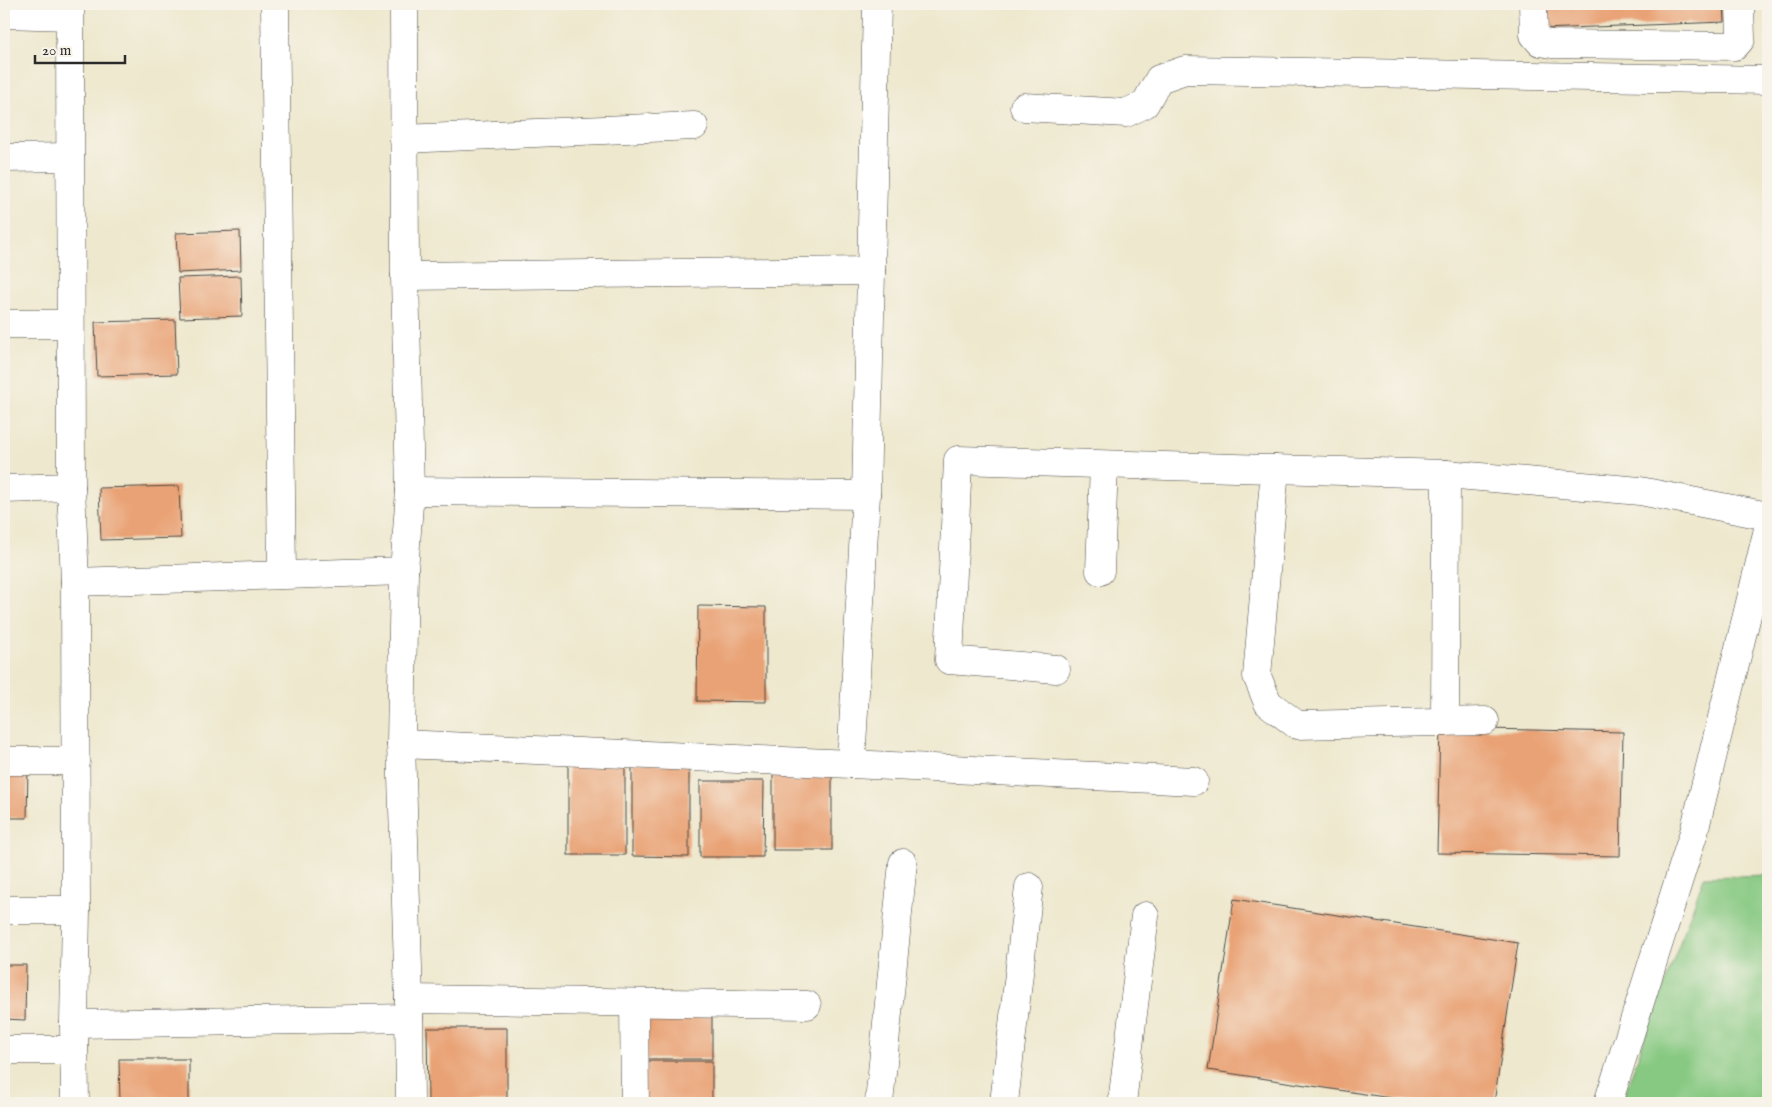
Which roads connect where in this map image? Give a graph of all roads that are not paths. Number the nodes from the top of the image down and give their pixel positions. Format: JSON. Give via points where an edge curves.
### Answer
{"nodes":[{"id":1,"x":275,"y":4,"type":"edge"},
{"id":2,"x":404,"y":4,"type":"edge"},
{"id":3,"x":877,"y":4,"type":"edge"},
{"id":4,"x":1533,"y":4,"type":"edge"},
{"id":5,"x":1740,"y":4,"type":"edge"},
{"id":6,"x":70,"y":10,"type":"edge"},
{"id":7,"x":4,"y":14,"type":"edge"},
{"id":8,"x":1768,"y":80,"type":"edge"},
{"id":9,"x":1024,"y":107,"type":"dead end"},
{"id":10,"x":694,"y":126,"type":"dead end"},
{"id":11,"x":404,"y":139,"type":"junction"},
{"id":12,"x":70,"y":157,"type":"junction"},
{"id":13,"x":4,"y":158,"type":"edge"},
{"id":14,"x":871,"y":271,"type":"junction"},
{"id":15,"x":405,"y":276,"type":"junction"},
{"id":16,"x":4,"y":324,"type":"edge"},
{"id":17,"x":70,"y":324,"type":"junction"},
{"id":18,"x":1104,"y":465,"type":"junction"},
{"id":19,"x":1275,"y":469,"type":"junction"},
{"id":20,"x":1446,"y":474,"type":"junction"},
{"id":21,"x":71,"y":487,"type":"junction"},
{"id":22,"x":4,"y":489,"type":"edge"},
{"id":23,"x":410,"y":491,"type":"junction"},
{"id":24,"x":866,"y":495,"type":"junction"},
{"id":25,"x":1768,"y":516,"type":"edge"},
{"id":26,"x":1768,"y":529,"type":"edge"},
{"id":27,"x":404,"y":571,"type":"junction"},
{"id":28,"x":1100,"y":571,"type":"dead end"},
{"id":29,"x":282,"y":574,"type":"junction"},
{"id":30,"x":75,"y":582,"type":"junction"},
{"id":31,"x":1056,"y":669,"type":"dead end"},
{"id":32,"x":1484,"y":721,"type":"dead end"},
{"id":33,"x":1445,"y":722,"type":"junction"},
{"id":34,"x":401,"y":744,"type":"junction"},
{"id":35,"x":4,"y":761,"type":"edge"},
{"id":36,"x":76,"y":761,"type":"junction"},
{"id":37,"x":851,"y":764,"type":"junction"},
{"id":38,"x":1194,"y":781,"type":"dead end"},
{"id":39,"x":903,"y":863,"type":"dead end"},
{"id":40,"x":1029,"y":887,"type":"dead end"},
{"id":41,"x":4,"y":910,"type":"edge"},
{"id":42,"x":76,"y":910,"type":"junction"},
{"id":43,"x":1145,"y":916,"type":"dead end"},
{"id":44,"x":634,"y":1002,"type":"junction"},
{"id":45,"x":807,"y":1005,"type":"dead end"},
{"id":46,"x":409,"y":1009,"type":"junction"},
{"id":47,"x":74,"y":1037,"type":"junction"},
{"id":48,"x":4,"y":1050,"type":"edge"},
{"id":49,"x":75,"y":1103,"type":"edge"},
{"id":50,"x":410,"y":1103,"type":"edge"},
{"id":51,"x":635,"y":1103,"type":"edge"},
{"id":52,"x":879,"y":1103,"type":"edge"},
{"id":53,"x":1004,"y":1103,"type":"edge"},
{"id":54,"x":1122,"y":1103,"type":"edge"},
{"id":55,"x":1608,"y":1103,"type":"edge"}],
"edges":[{"from":1,"to":29,"type":"street"},
{"from":2,"to":11,"type":"street"},
{"from":3,"to":14,"type":"street"},
{"from":4,"to":5,"type":"street","via":[[1534,35],[1540,42],[1734,46],[1741,39]]},
{"from":6,"to":7,"type":"street"},
{"from":6,"to":12,"type":"street"},
{"from":8,"to":9,"type":"street","via":[[1184,70],[1158,80],[1145,104],[1126,113]]},
{"from":10,"to":11,"type":"street"},
{"from":11,"to":15,"type":"street"},
{"from":12,"to":13,"type":"street"},
{"from":12,"to":17,"type":"street"},
{"from":14,"to":15,"type":"street"},
{"from":14,"to":24,"type":"street"},
{"from":15,"to":23,"type":"street"},
{"from":16,"to":17,"type":"street"},
{"from":17,"to":21,"type":"street"},
{"from":18,"to":19,"type":"street"},
{"from":18,"to":28,"type":"street"},
{"from":18,"to":31,"type":"street","via":[[958,460],[949,660]]},
{"from":19,"to":20,"type":"street"},
{"from":19,"to":33,"type":"street","via":[[1257,676],[1268,703],[1297,725]]},
{"from":20,"to":25,"type":"street","via":[[1640,491]]},
{"from":20,"to":33,"type":"street"},
{"from":21,"to":22,"type":"street"},
{"from":21,"to":30,"type":"street"},
{"from":23,"to":24,"type":"street"},
{"from":23,"to":27,"type":"street"},
{"from":24,"to":37,"type":"street"},
{"from":26,"to":55,"type":"street","via":[[1694,832]]},
{"from":27,"to":29,"type":"street"},
{"from":27,"to":34,"type":"street"},
{"from":29,"to":30,"type":"street"},
{"from":30,"to":36,"type":"street"},
{"from":32,"to":33,"type":"street"},
{"from":34,"to":37,"type":"street"},
{"from":34,"to":46,"type":"street"},
{"from":35,"to":36,"type":"street"},
{"from":36,"to":42,"type":"street"},
{"from":37,"to":38,"type":"street"},
{"from":39,"to":52,"type":"street"},
{"from":40,"to":53,"type":"street"},
{"from":41,"to":42,"type":"street"},
{"from":42,"to":47,"type":"street"},
{"from":43,"to":54,"type":"street"},
{"from":44,"to":45,"type":"street"},
{"from":44,"to":46,"type":"street"},
{"from":44,"to":51,"type":"street"},
{"from":46,"to":47,"type":"street"},
{"from":46,"to":50,"type":"street"},
{"from":47,"to":48,"type":"street"},
{"from":47,"to":49,"type":"street"}]}
